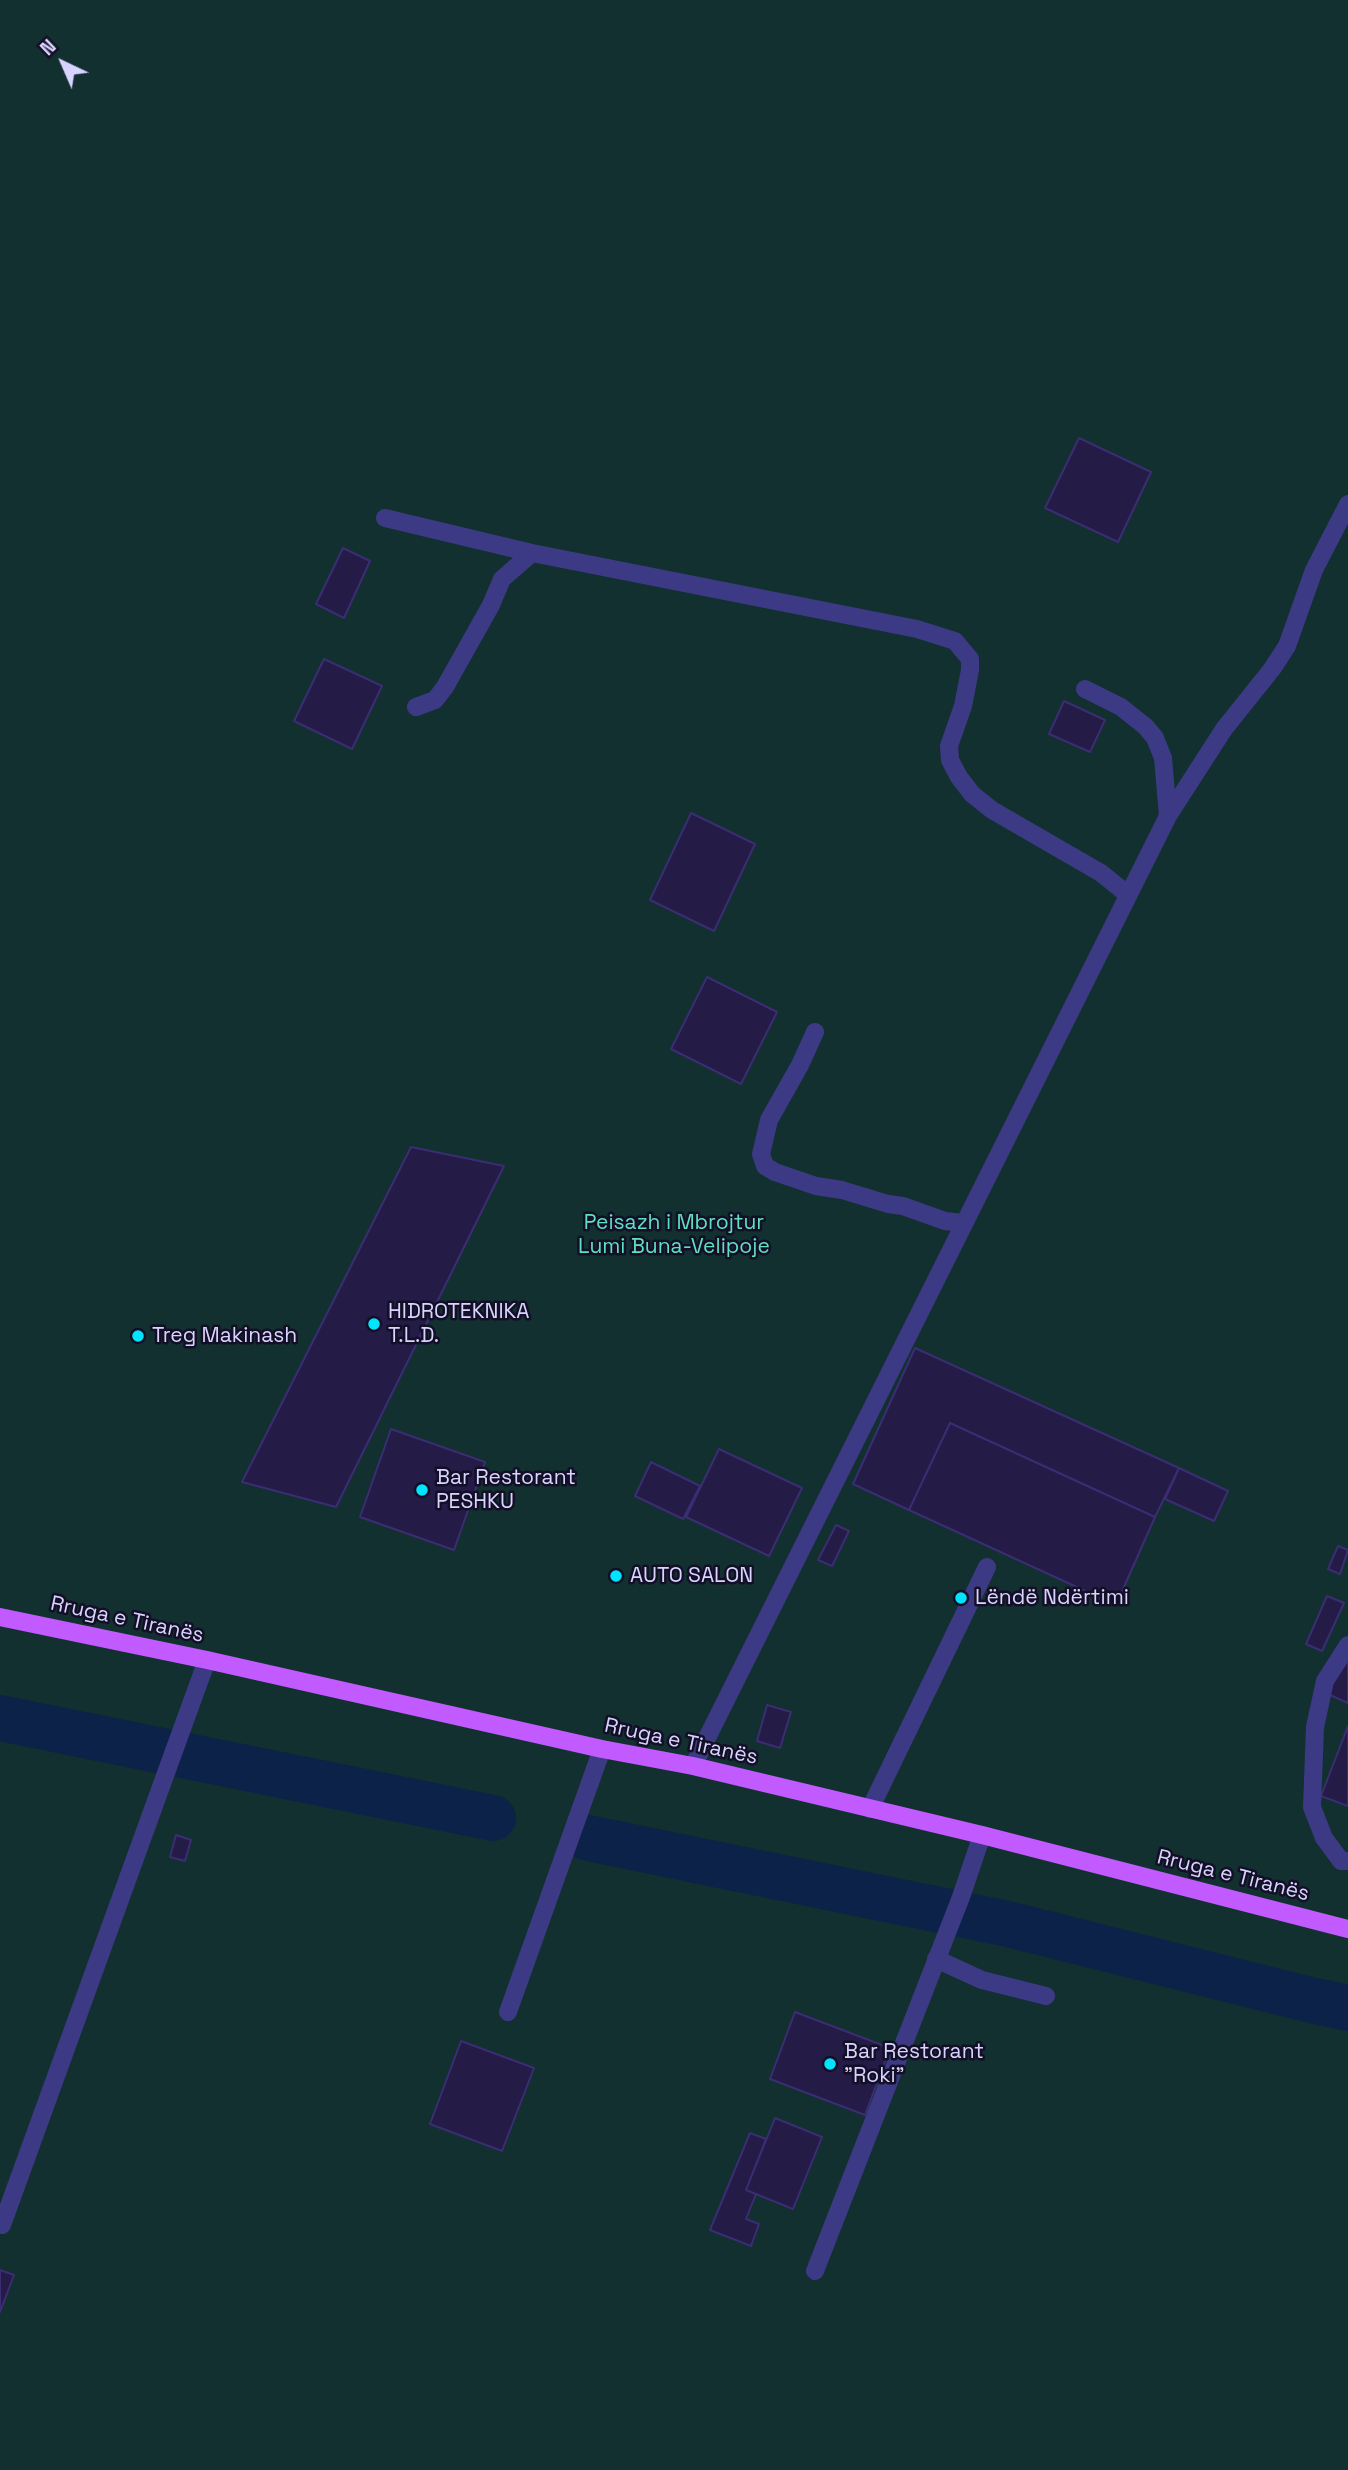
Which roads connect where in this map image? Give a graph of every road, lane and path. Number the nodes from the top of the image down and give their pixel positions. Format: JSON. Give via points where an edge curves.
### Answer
{"nodes":[{"id":1,"x":1348,"y":504,"type":"edge"},
{"id":2,"x":385,"y":518,"type":"dead end"},
{"id":3,"x":532,"y":553,"type":"junction"},
{"id":4,"x":1085,"y":689,"type":"dead end"},
{"id":5,"x":416,"y":707,"type":"dead end"},
{"id":6,"x":1168,"y":816,"type":"junction"},
{"id":7,"x":1127,"y":894,"type":"junction"},
{"id":8,"x":815,"y":1032,"type":"dead end"},
{"id":9,"x":963,"y":1223,"type":"junction"},
{"id":10,"x":987,"y":1567,"type":"dead end"},
{"id":11,"x":0,"y":1617,"type":"edge"},
{"id":12,"x":1348,"y":1645,"type":"edge"},
{"id":13,"x":207,"y":1660,"type":"junction"},
{"id":14,"x":602,"y":1749,"type":"junction"},
{"id":15,"x":693,"y":1766,"type":"junction"},
{"id":16,"x":870,"y":1809,"type":"junction"},
{"id":17,"x":982,"y":1835,"type":"junction"},
{"id":18,"x":1348,"y":1861,"type":"edge"},
{"id":19,"x":1348,"y":1929,"type":"edge"},
{"id":20,"x":938,"y":1954,"type":"junction"},
{"id":21,"x":1046,"y":1996,"type":"dead end"},
{"id":22,"x":508,"y":2012,"type":"dead end"},
{"id":23,"x":2,"y":2225,"type":"dead end"},
{"id":24,"x":815,"y":2271,"type":"dead end"}],
"edges":[{"from":1,"to":6,"type":"lane","via":[[1314,570],[1287,646],[1224,729]]},
{"from":2,"to":3,"type":"lane"},
{"from":3,"to":5,"type":"lane","via":[[502,579],[446,687],[435,700]]},
{"from":3,"to":7,"type":"lane","via":[[917,629],[955,641],[970,659],[963,706],[949,746],[959,777],[992,810],[1092,867]]},
{"from":4,"to":6,"type":"lane","via":[[1121,707],[1155,738],[1164,766]]},
{"from":6,"to":7,"type":"lane"},
{"from":7,"to":9,"type":"lane"},
{"from":8,"to":9,"type":"lane","via":[[769,1121],[761,1154],[765,1166],[816,1186]]},
{"from":9,"to":15,"type":"lane"},
{"from":10,"to":16,"type":"lane"},
{"from":11,"to":13,"type":"main road","name":"Rruga e Tiranës"},
{"from":12,"to":18,"type":"lane","via":[[1325,1681],[1315,1727],[1312,1807],[1324,1838],[1341,1861]]},
{"from":13,"to":14,"type":"main road","name":"Rruga e Tiranës"},
{"from":13,"to":23,"type":"lane"},
{"from":14,"to":15,"type":"main road","name":"Rruga e Tiranës"},
{"from":14,"to":22,"type":"lane"},
{"from":15,"to":16,"type":"main road","name":"Rruga e Tiranës"},
{"from":16,"to":17,"type":"main road","name":"Rruga e Tiranës"},
{"from":17,"to":19,"type":"main road","name":"Rruga e Tiranës"},
{"from":17,"to":20,"type":"lane"},
{"from":20,"to":21,"type":"lane","via":[[982,1980]]},
{"from":20,"to":24,"type":"lane"}]}
